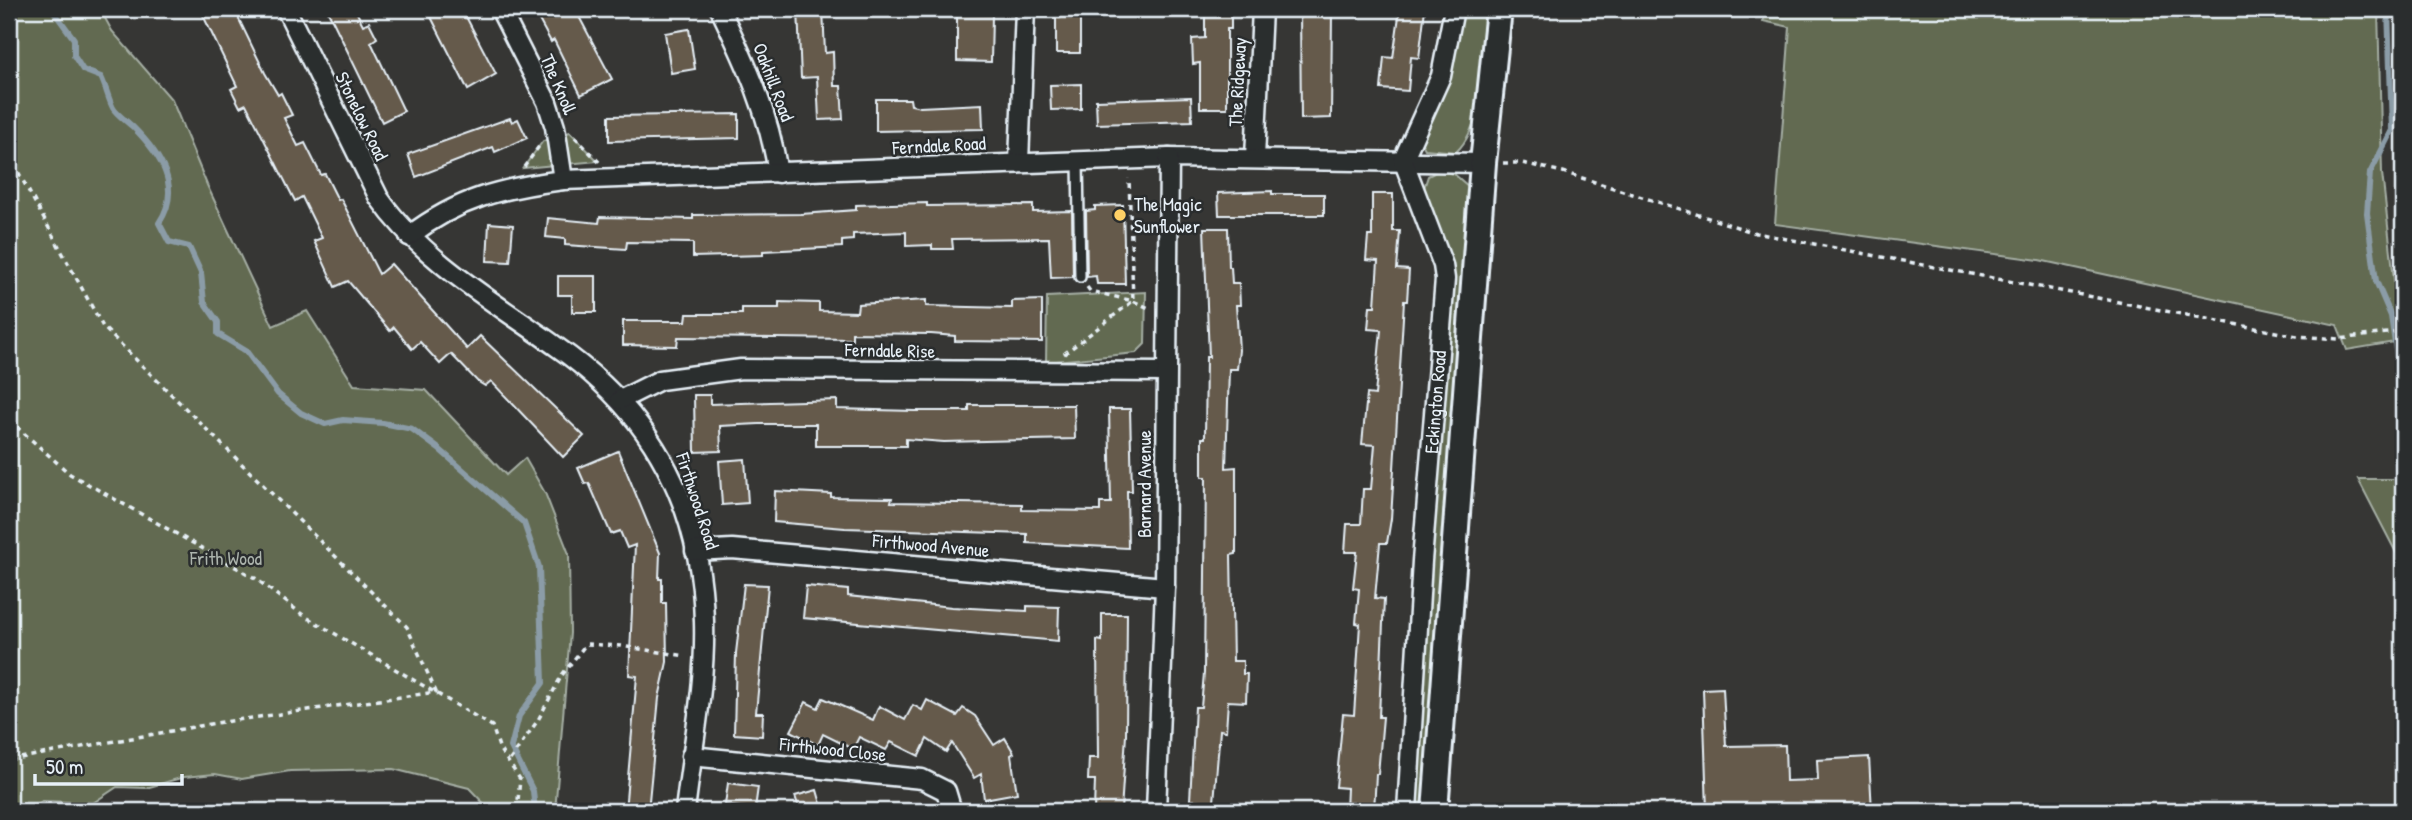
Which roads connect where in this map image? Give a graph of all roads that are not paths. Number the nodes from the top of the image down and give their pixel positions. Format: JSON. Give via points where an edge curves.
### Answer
{"nodes":[{"id":1,"x":286,"y":9,"type":"edge"},
{"id":2,"x":500,"y":9,"type":"edge"},
{"id":3,"x":720,"y":9,"type":"edge"},
{"id":4,"x":1025,"y":9,"type":"edge"},
{"id":5,"x":1262,"y":9,"type":"edge"},
{"id":6,"x":1454,"y":9,"type":"edge"},
{"id":7,"x":1499,"y":9,"type":"edge"},
{"id":8,"x":1169,"y":158,"type":"junction"},
{"id":9,"x":1255,"y":158,"type":"junction"},
{"id":10,"x":1403,"y":160,"type":"junction"},
{"id":11,"x":1078,"y":161,"type":"junction"},
{"id":12,"x":1019,"y":162,"type":"junction"},
{"id":13,"x":1483,"y":163,"type":"junction"},
{"id":14,"x":778,"y":173,"type":"junction"},
{"id":15,"x":563,"y":180,"type":"junction"},
{"id":16,"x":409,"y":236,"type":"junction"},
{"id":17,"x":1080,"y":277,"type":"road end"},
{"id":18,"x":1166,"y":372,"type":"junction"},
{"id":19,"x":620,"y":400,"type":"junction"},
{"id":20,"x":695,"y":551,"type":"junction"},
{"id":21,"x":1164,"y":587,"type":"junction"},
{"id":22,"x":691,"y":756,"type":"junction"},
{"id":23,"x":685,"y":811,"type":"edge"},
{"id":24,"x":952,"y":811,"type":"edge"},
{"id":25,"x":1156,"y":811,"type":"edge"},
{"id":26,"x":1407,"y":811,"type":"edge"},
{"id":27,"x":1434,"y":811,"type":"edge"}],
"edges":[{"from":1,"to":16,"type":"street","name":"Stonelow Road","via":[[379,198]]},
{"from":2,"to":15,"type":"street","name":"The Knoll","via":[[552,115]]},
{"from":3,"to":14,"type":"street","name":"Oakhill Road","via":[[764,104]]},
{"from":4,"to":12,"type":"street"},
{"from":5,"to":9,"type":"street","name":"The Ridgeway"},
{"from":6,"to":10,"type":"street","via":[[1441,76]]},
{"from":7,"to":13,"type":"main road","name":"Eckington Road"},
{"from":8,"to":9,"type":"street","name":"Ferndale Road"},
{"from":8,"to":11,"type":"street","name":"Ferndale Road"},
{"from":8,"to":18,"type":"street","name":"Barnard Avenue"},
{"from":9,"to":10,"type":"street","name":"Ferndale Road"},
{"from":10,"to":13,"type":"street","name":"Ferndale Road"},
{"from":10,"to":26,"type":"street","name":"Eckington Road","via":[[1445,279]]},
{"from":11,"to":12,"type":"street","name":"Ferndale Road"},
{"from":11,"to":17,"type":"lane"},
{"from":12,"to":14,"type":"street","name":"Ferndale Road"},
{"from":13,"to":27,"type":"main road","name":"Eckington Road"},
{"from":14,"to":15,"type":"street","name":"Ferndale Road"},
{"from":15,"to":16,"type":"street","name":"Ferndale Road","via":[[465,201]]},
{"from":16,"to":19,"type":"street","name":"Firthwood Road","via":[[452,273],[587,368]]},
{"from":18,"to":19,"type":"street","name":"Ferndale Rise","via":[[741,369],[660,380]]},
{"from":18,"to":21,"type":"street","name":"Barnard Avenue"},
{"from":19,"to":20,"type":"street","name":"Firthwood Road","via":[[659,450]]},
{"from":20,"to":21,"type":"street","name":"Firthwood Avenue","via":[[732,549]]},
{"from":20,"to":22,"type":"street","name":"Firthwood Road","via":[[704,622]]},
{"from":21,"to":25,"type":"street","name":"Barnard Avenue"},
{"from":22,"to":23,"type":"street","name":"Firthwood Road"},
{"from":22,"to":24,"type":"street","name":"Firthwood Close","via":[[922,779],[946,791]]}]}
